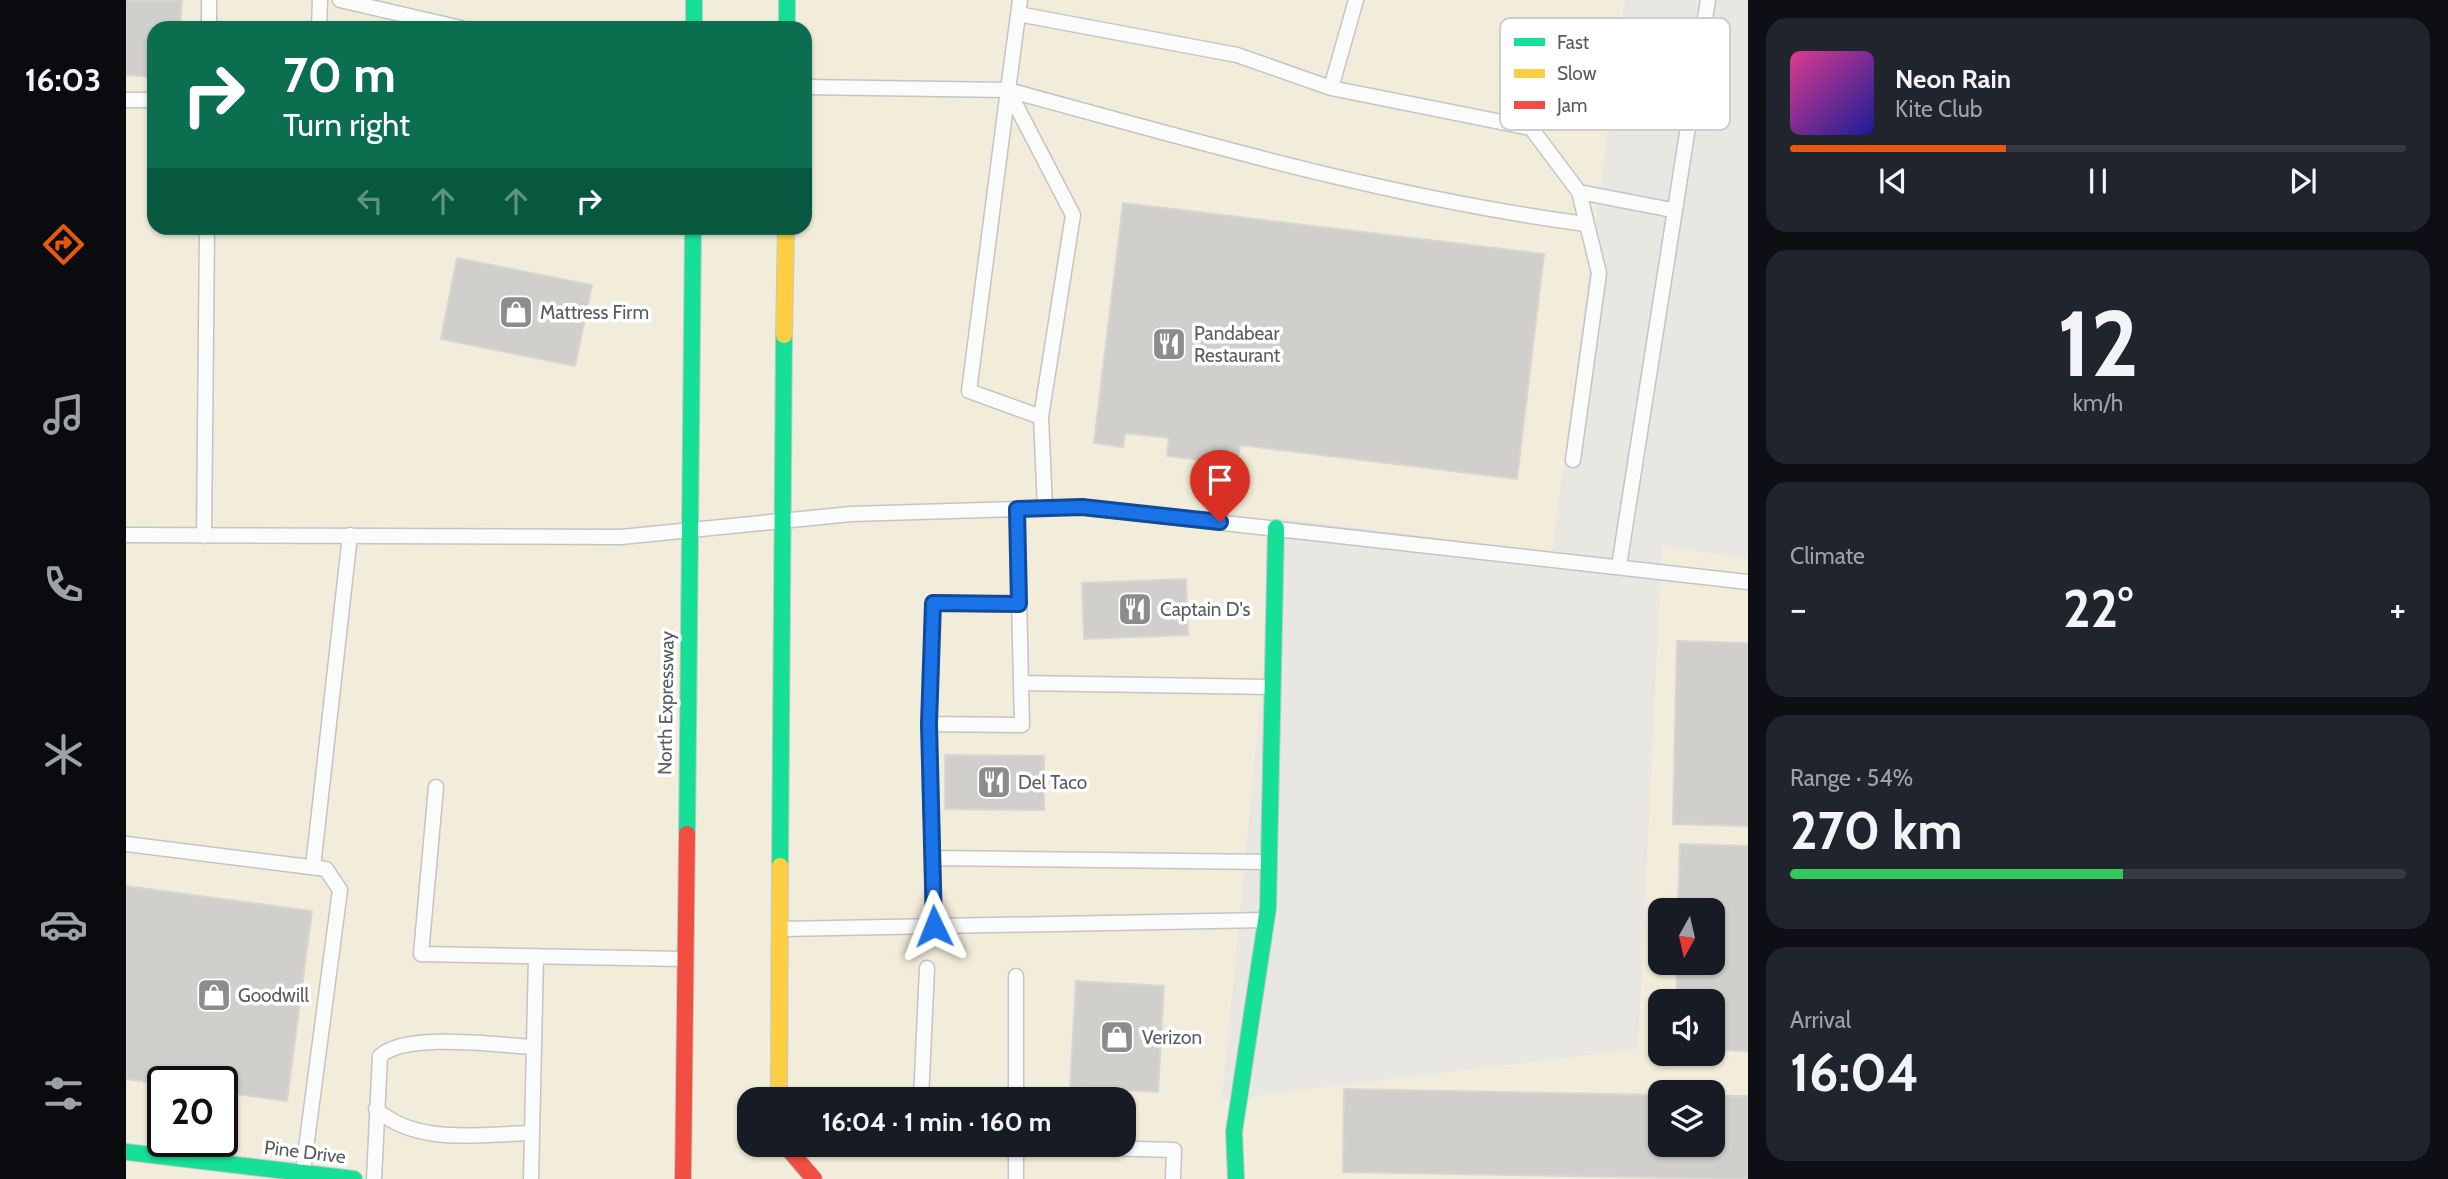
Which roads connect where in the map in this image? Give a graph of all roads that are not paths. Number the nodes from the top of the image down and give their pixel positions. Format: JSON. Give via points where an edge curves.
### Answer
{"nodes":[{"id":1,"x":209,"y":0,"type":"edge"},
{"id":2,"x":320,"y":0,"type":"edge"},
{"id":3,"x":340,"y":0,"type":"edge"},
{"id":4,"x":694,"y":0,"type":"edge"},
{"id":5,"x":787,"y":0,"type":"edge"},
{"id":6,"x":1356,"y":0,"type":"edge"},
{"id":7,"x":1707,"y":0,"type":"edge"},
{"id":8,"x":1019,"y":7,"type":"edge"},
{"id":9,"x":1704,"y":18,"type":"edge"},
{"id":10,"x":209,"y":21,"type":"edge"},
{"id":11,"x":318,"y":21,"type":"edge"},
{"id":12,"x":431,"y":21,"type":"edge"},
{"id":13,"x":694,"y":21,"type":"edge"},
{"id":14,"x":787,"y":21,"type":"edge"},
{"id":15,"x":812,"y":87,"type":"edge"},
{"id":16,"x":1331,"y":88,"type":"junction"},
{"id":17,"x":1008,"y":90,"type":"junction"},
{"id":18,"x":126,"y":100,"type":"edge"},
{"id":19,"x":147,"y":100,"type":"edge"},
{"id":20,"x":1500,"y":122,"type":"edge"},
{"id":21,"x":1532,"y":130,"type":"edge"},
{"id":22,"x":1685,"y":130,"type":"edge"},
{"id":23,"x":1579,"y":192,"type":"junction"},
{"id":24,"x":1672,"y":210,"type":"junction"},
{"id":25,"x":1586,"y":224,"type":"junction"},
{"id":26,"x":207,"y":235,"type":"edge"},
{"id":27,"x":693,"y":235,"type":"edge"},
{"id":28,"x":786,"y":235,"type":"edge"},
{"id":29,"x":1041,"y":417,"type":"junction"},
{"id":30,"x":1573,"y":460,"type":"dead end"},
{"id":31,"x":1017,"y":509,"type":"junction"},
{"id":32,"x":1045,"y":509,"type":"junction"},
{"id":33,"x":781,"y":522,"type":"junction"},
{"id":34,"x":1276,"y":528,"type":"junction"},
{"id":35,"x":689,"y":531,"type":"junction"},
{"id":36,"x":126,"y":535,"type":"edge"},
{"id":37,"x":350,"y":535,"type":"junction"},
{"id":38,"x":204,"y":536,"type":"junction"},
{"id":39,"x":1619,"y":566,"type":"junction"},
{"id":40,"x":1748,"y":582,"type":"edge"},
{"id":41,"x":1019,"y":604,"type":"junction"},
{"id":42,"x":1021,"y":683,"type":"junction"},
{"id":43,"x":1273,"y":687,"type":"junction"},
{"id":44,"x":929,"y":724,"type":"junction"},
{"id":45,"x":436,"y":787,"type":"dead end"},
{"id":46,"x":126,"y":844,"type":"edge"},
{"id":47,"x":932,"y":858,"type":"junction"},
{"id":48,"x":1269,"y":862,"type":"junction"},
{"id":49,"x":313,"y":867,"type":"junction"},
{"id":50,"x":1266,"y":920,"type":"junction"},
{"id":51,"x":934,"y":926,"type":"junction"},
{"id":52,"x":780,"y":929,"type":"junction"},
{"id":53,"x":536,"y":956,"type":"junction"},
{"id":54,"x":685,"y":959,"type":"junction"},
{"id":55,"x":927,"y":968,"type":"dead end"},
{"id":56,"x":1016,"y":976,"type":"dead end"},
{"id":57,"x":534,"y":1047,"type":"junction"},
{"id":58,"x":779,"y":1087,"type":"edge"},
{"id":59,"x":922,"y":1087,"type":"edge"},
{"id":60,"x":1016,"y":1087,"type":"edge"},
{"id":61,"x":376,"y":1109,"type":"junction"},
{"id":62,"x":532,"y":1133,"type":"junction"},
{"id":63,"x":1136,"y":1149,"type":"edge"},
{"id":64,"x":126,"y":1152,"type":"edge"},
{"id":65,"x":780,"y":1157,"type":"edge"},
{"id":66,"x":794,"y":1157,"type":"edge"},
{"id":67,"x":1016,"y":1157,"type":"edge"},
{"id":68,"x":779,"y":1167,"type":"dead end"},
{"id":69,"x":303,"y":1173,"type":"junction"},
{"id":70,"x":354,"y":1179,"type":"edge"},
{"id":71,"x":374,"y":1179,"type":"edge"},
{"id":72,"x":531,"y":1179,"type":"edge"},
{"id":73,"x":683,"y":1179,"type":"edge"},
{"id":74,"x":814,"y":1179,"type":"edge"},
{"id":75,"x":1016,"y":1179,"type":"edge"},
{"id":76,"x":1173,"y":1179,"type":"edge"},
{"id":77,"x":1236,"y":1179,"type":"edge"}],
"edges":[{"from":1,"to":10,"type":"lane"},
{"from":2,"to":11,"type":"lane"},
{"from":3,"to":12,"type":"lane"},
{"from":4,"to":13,"type":"main road"},
{"from":5,"to":14,"type":"main road"},
{"from":6,"to":16,"type":"lane"},
{"from":7,"to":9,"type":"lane"},
{"from":8,"to":16,"type":"lane","via":[[1237,55]]},
{"from":8,"to":17,"type":"lane"},
{"from":15,"to":17,"type":"lane"},
{"from":16,"to":20,"type":"lane"},
{"from":17,"to":25,"type":"lane","via":[[1310,172]]},
{"from":17,"to":29,"type":"lane","via":[[1073,215]]},
{"from":17,"to":29,"type":"lane","via":[[969,391]]},
{"from":18,"to":19,"type":"lane"},
{"from":21,"to":23,"type":"lane"},
{"from":22,"to":24,"type":"lane"},
{"from":23,"to":24,"type":"lane"},
{"from":23,"to":25,"type":"lane"},
{"from":24,"to":39,"type":"lane"},
{"from":25,"to":30,"type":"lane","via":[[1599,273]]},
{"from":26,"to":38,"type":"lane"},
{"from":27,"to":35,"type":"main road","name":"North Expressway"},
{"from":28,"to":33,"type":"main road"},
{"from":29,"to":32,"type":"lane"},
{"from":31,"to":32,"type":"lane"},
{"from":31,"to":33,"type":"lane","via":[[851,514]]},
{"from":31,"to":41,"type":"lane"},
{"from":32,"to":34,"type":"lane","via":[[1082,507]]},
{"from":33,"to":35,"type":"lane"},
{"from":33,"to":52,"type":"main road"},
{"from":34,"to":39,"type":"lane"},
{"from":34,"to":43,"type":"main road"},
{"from":35,"to":37,"type":"lane","via":[[621,537]]},
{"from":35,"to":54,"type":"main road","name":"North Expressway"},
{"from":36,"to":38,"type":"lane"},
{"from":37,"to":38,"type":"lane"},
{"from":37,"to":49,"type":"lane"},
{"from":39,"to":40,"type":"lane"},
{"from":41,"to":42,"type":"lane"},
{"from":41,"to":44,"type":"lane","via":[[933,603]]},
{"from":42,"to":43,"type":"lane"},
{"from":42,"to":44,"type":"lane","via":[[1022,725]]},
{"from":43,"to":48,"type":"main road"},
{"from":44,"to":47,"type":"lane"},
{"from":45,"to":53,"type":"lane","via":[[421,954]]},
{"from":46,"to":49,"type":"lane"},
{"from":47,"to":48,"type":"lane"},
{"from":47,"to":51,"type":"lane"},
{"from":48,"to":50,"type":"main road"},
{"from":49,"to":69,"type":"lane","via":[[326,869],[340,890]]},
{"from":50,"to":51,"type":"lane"},
{"from":50,"to":77,"type":"main road","via":[[1234,1132]]},
{"from":51,"to":52,"type":"lane"},
{"from":52,"to":58,"type":"main road"},
{"from":53,"to":54,"type":"lane"},
{"from":53,"to":57,"type":"lane"},
{"from":54,"to":73,"type":"main road","name":"North Expressway"},
{"from":55,"to":59,"type":"lane"},
{"from":56,"to":60,"type":"lane"},
{"from":57,"to":61,"type":"lane","via":[[410,1043],[389,1048],[380,1056]]},
{"from":57,"to":62,"type":"lane"},
{"from":61,"to":62,"type":"lane","via":[[391,1122],[439,1135]]},
{"from":61,"to":71,"type":"lane"},
{"from":62,"to":72,"type":"lane"},
{"from":63,"to":76,"type":"lane","via":[[1174,1150]]},
{"from":64,"to":69,"type":"main road","name":"Pine Drive"},
{"from":65,"to":68,"type":"main road"},
{"from":66,"to":74,"type":"main road"},
{"from":67,"to":75,"type":"lane"},
{"from":69,"to":70,"type":"main road","name":"Pine Drive"}]}
